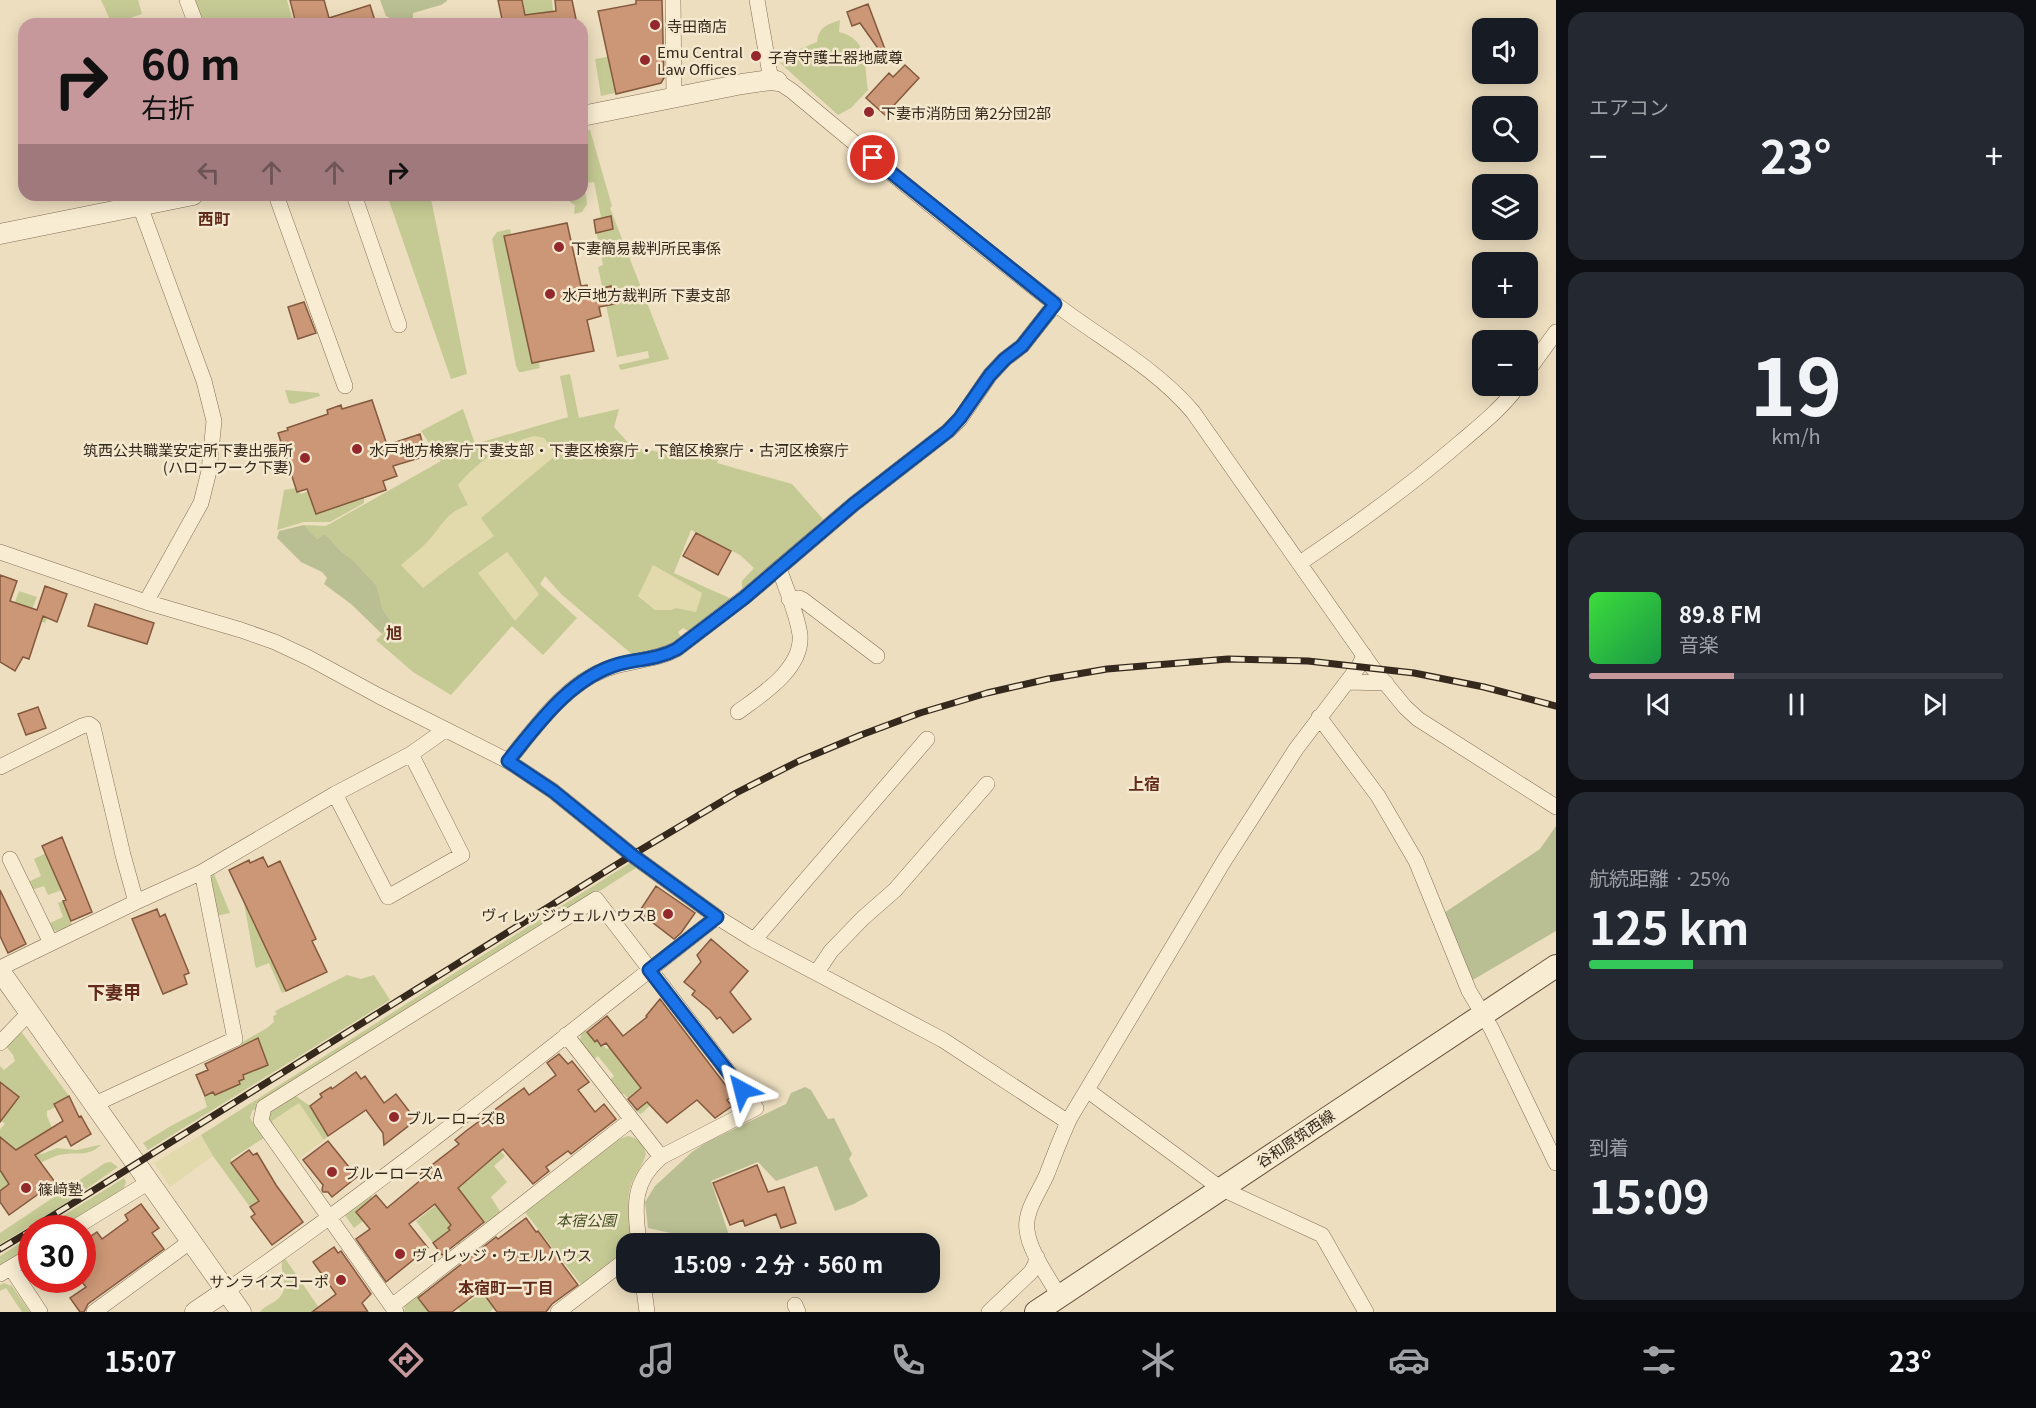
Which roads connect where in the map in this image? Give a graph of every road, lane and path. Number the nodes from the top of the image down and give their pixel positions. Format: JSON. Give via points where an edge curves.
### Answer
{"nodes":[{"id":1,"x":187,"y":0,"type":"edge"},
{"id":2,"x":673,"y":0,"type":"edge"},
{"id":3,"x":757,"y":0,"type":"edge"},
{"id":4,"x":194,"y":18,"type":"edge"},
{"id":5,"x":774,"y":81,"type":"junction"},
{"id":6,"x":674,"y":97,"type":"junction"},
{"id":7,"x":588,"y":115,"type":"edge"},
{"id":8,"x":164,"y":201,"type":"edge"},
{"id":9,"x":278,"y":201,"type":"edge"},
{"id":10,"x":356,"y":201,"type":"edge"},
{"id":11,"x":140,"y":206,"type":"junction"},
{"id":12,"x":0,"y":234,"type":"edge"},
{"id":13,"x":1055,"y":304,"type":"junction"},
{"id":14,"x":399,"y":325,"type":"dead end"},
{"id":15,"x":1556,"y":332,"type":"edge"},
{"id":16,"x":1538,"y":357,"type":"edge"},
{"id":17,"x":345,"y":386,"type":"dead end"},
{"id":18,"x":1510,"y":396,"type":"edge"},
{"id":19,"x":0,"y":552,"type":"edge"},
{"id":20,"x":1300,"y":563,"type":"junction"},
{"id":21,"x":779,"y":568,"type":"junction"},
{"id":22,"x":789,"y":599,"type":"junction"},
{"id":23,"x":146,"y":602,"type":"junction"},
{"id":24,"x":1364,"y":655,"type":"junction"},
{"id":25,"x":877,"y":656,"type":"dead end"},
{"id":26,"x":1347,"y":682,"type":"junction"},
{"id":27,"x":1386,"y":683,"type":"junction"},
{"id":28,"x":738,"y":712,"type":"dead end"},
{"id":29,"x":1319,"y":717,"type":"junction"},
{"id":30,"x":445,"y":730,"type":"junction"},
{"id":31,"x":927,"y":739,"type":"dead end"},
{"id":32,"x":411,"y":754,"type":"junction"},
{"id":33,"x":508,"y":761,"type":"junction"},
{"id":34,"x":0,"y":767,"type":"edge"},
{"id":35,"x":987,"y":784,"type":"dead end"},
{"id":36,"x":335,"y":794,"type":"junction"},
{"id":37,"x":1556,"y":807,"type":"edge"},
{"id":38,"x":10,"y":859,"type":"dead end"},
{"id":39,"x":202,"y":872,"type":"junction"},
{"id":40,"x":136,"y":902,"type":"junction"},
{"id":41,"x":717,"y":917,"type":"junction"},
{"id":42,"x":754,"y":940,"type":"junction"},
{"id":43,"x":51,"y":943,"type":"junction"},
{"id":44,"x":1556,"y":966,"type":"edge"},
{"id":45,"x":0,"y":970,"type":"edge"},
{"id":46,"x":649,"y":970,"type":"junction"},
{"id":47,"x":817,"y":972,"type":"junction"},
{"id":48,"x":29,"y":1013,"type":"junction"},
{"id":49,"x":1482,"y":1015,"type":"junction"},
{"id":50,"x":566,"y":1035,"type":"junction"},
{"id":51,"x":0,"y":1043,"type":"edge"},
{"id":52,"x":1087,"y":1090,"type":"junction"},
{"id":53,"x":95,"y":1104,"type":"junction"},
{"id":54,"x":631,"y":1120,"type":"junction"},
{"id":55,"x":1068,"y":1122,"type":"junction"},
{"id":56,"x":661,"y":1157,"type":"junction"},
{"id":57,"x":1556,"y":1163,"type":"edge"},
{"id":58,"x":149,"y":1182,"type":"junction"},
{"id":59,"x":1220,"y":1188,"type":"junction"},
{"id":60,"x":95,"y":1215,"type":"edge"},
{"id":61,"x":328,"y":1218,"type":"junction"},
{"id":62,"x":638,"y":1233,"type":"edge"},
{"id":63,"x":191,"y":1241,"type":"junction"},
{"id":64,"x":1037,"y":1257,"type":"junction"},
{"id":65,"x":18,"y":1263,"type":"edge"},
{"id":66,"x":616,"y":1267,"type":"edge"},
{"id":67,"x":5,"y":1271,"type":"edge"},
{"id":68,"x":226,"y":1291,"type":"junction"},
{"id":69,"x":645,"y":1293,"type":"edge"},
{"id":70,"x":1049,"y":1306,"type":"edge"},
{"id":71,"x":394,"y":1309,"type":"edge"},
{"id":72,"x":40,"y":1312,"type":"edge"},
{"id":73,"x":94,"y":1312,"type":"edge"},
{"id":74,"x":195,"y":1312,"type":"edge"},
{"id":75,"x":242,"y":1312,"type":"edge"},
{"id":76,"x":558,"y":1312,"type":"edge"},
{"id":77,"x":647,"y":1312,"type":"edge"},
{"id":78,"x":988,"y":1312,"type":"edge"},
{"id":79,"x":1366,"y":1312,"type":"edge"}],
"edges":[{"from":1,"to":4,"type":"street"},
{"from":2,"to":6,"type":"street"},
{"from":3,"to":5,"type":"street"},
{"from":5,"to":6,"type":"street"},
{"from":5,"to":13,"type":"street","via":[[792,91]]},
{"from":6,"to":7,"type":"street"},
{"from":8,"to":11,"type":"street"},
{"from":9,"to":17,"type":"street"},
{"from":10,"to":14,"type":"street"},
{"from":11,"to":12,"type":"street"},
{"from":11,"to":23,"type":"street","via":[[197,360],[214,421],[201,503]]},
{"from":13,"to":20,"type":"street","via":[[1180,397]]},
{"from":13,"to":21,"type":"street","via":[[1022,346],[990,375],[948,431]]},
{"from":15,"to":16,"type":"street"},
{"from":18,"to":20,"type":"street","via":[[1445,456],[1360,523]]},
{"from":19,"to":23,"type":"street"},
{"from":20,"to":24,"type":"street"},
{"from":21,"to":22,"type":"street"},
{"from":21,"to":33,"type":"street","via":[[667,655],[619,664],[581,682]]},
{"from":22,"to":25,"type":"street","via":[[803,600]]},
{"from":22,"to":28,"type":"street","via":[[800,634],[798,652],[779,681]]},
{"from":23,"to":30,"type":"street","via":[[275,642]]},
{"from":24,"to":26,"type":"street"},
{"from":24,"to":27,"type":"street"},
{"from":26,"to":27,"type":"street"},
{"from":26,"to":29,"type":"street"},
{"from":27,"to":37,"type":"street","via":[[1418,719]]},
{"from":29,"to":49,"type":"street","via":[[1378,796],[1416,861]]},
{"from":29,"to":52,"type":"street","via":[[1224,861]]},
{"from":30,"to":32,"type":"street"},
{"from":30,"to":33,"type":"street"},
{"from":31,"to":42,"type":"street"},
{"from":32,"to":36,"type":"street"},
{"from":32,"to":36,"type":"street","via":[[462,855],[388,897]]},
{"from":33,"to":41,"type":"street"},
{"from":34,"to":40,"type":"street","via":[[82,726],[93,727]]},
{"from":35,"to":47,"type":"street","via":[[895,890],[840,941]]},
{"from":36,"to":39,"type":"street"},
{"from":38,"to":43,"type":"street"},
{"from":39,"to":40,"type":"street"},
{"from":39,"to":53,"type":"street","via":[[236,1039]]},
{"from":40,"to":43,"type":"street"},
{"from":41,"to":42,"type":"street"},
{"from":41,"to":46,"type":"street"},
{"from":42,"to":47,"type":"street"},
{"from":43,"to":45,"type":"street"},
{"from":44,"to":49,"type":"main road","name":"谷和原筑西線"},
{"from":45,"to":48,"type":"street"},
{"from":46,"to":50,"type":"street"},
{"from":46,"to":56,"type":"street","via":[[756,1108]]},
{"from":46,"to":61,"type":"street","via":[[596,899],[264,1107],[261,1121]]},
{"from":47,"to":55,"type":"street","via":[[943,1040]]},
{"from":48,"to":51,"type":"street"},
{"from":48,"to":53,"type":"street"},
{"from":49,"to":57,"type":"street"},
{"from":49,"to":59,"type":"main road","name":"谷和原筑西線"},
{"from":50,"to":54,"type":"street"},
{"from":50,"to":61,"type":"street"},
{"from":52,"to":55,"type":"street"},
{"from":52,"to":59,"type":"street"},
{"from":53,"to":58,"type":"street"},
{"from":54,"to":56,"type":"street"},
{"from":54,"to":71,"type":"street"},
{"from":55,"to":64,"type":"street","via":[[1028,1215],[1027,1233]]},
{"from":56,"to":62,"type":"street","via":[[640,1180],[636,1200]]},
{"from":58,"to":60,"type":"street"},
{"from":58,"to":63,"type":"street"},
{"from":59,"to":70,"type":"main road","name":"谷和原筑西線"},
{"from":59,"to":79,"type":"street","via":[[1322,1236]]},
{"from":61,"to":68,"type":"street"},
{"from":61,"to":71,"type":"street"},
{"from":63,"to":68,"type":"street"},
{"from":63,"to":73,"type":"street"},
{"from":64,"to":70,"type":"street"},
{"from":64,"to":78,"type":"street","via":[[1031,1272]]},
{"from":65,"to":67,"type":"street"},
{"from":66,"to":76,"type":"street"},
{"from":67,"to":72,"type":"street"},
{"from":68,"to":74,"type":"street"},
{"from":68,"to":75,"type":"street"},
{"from":69,"to":77,"type":"street"}]}
